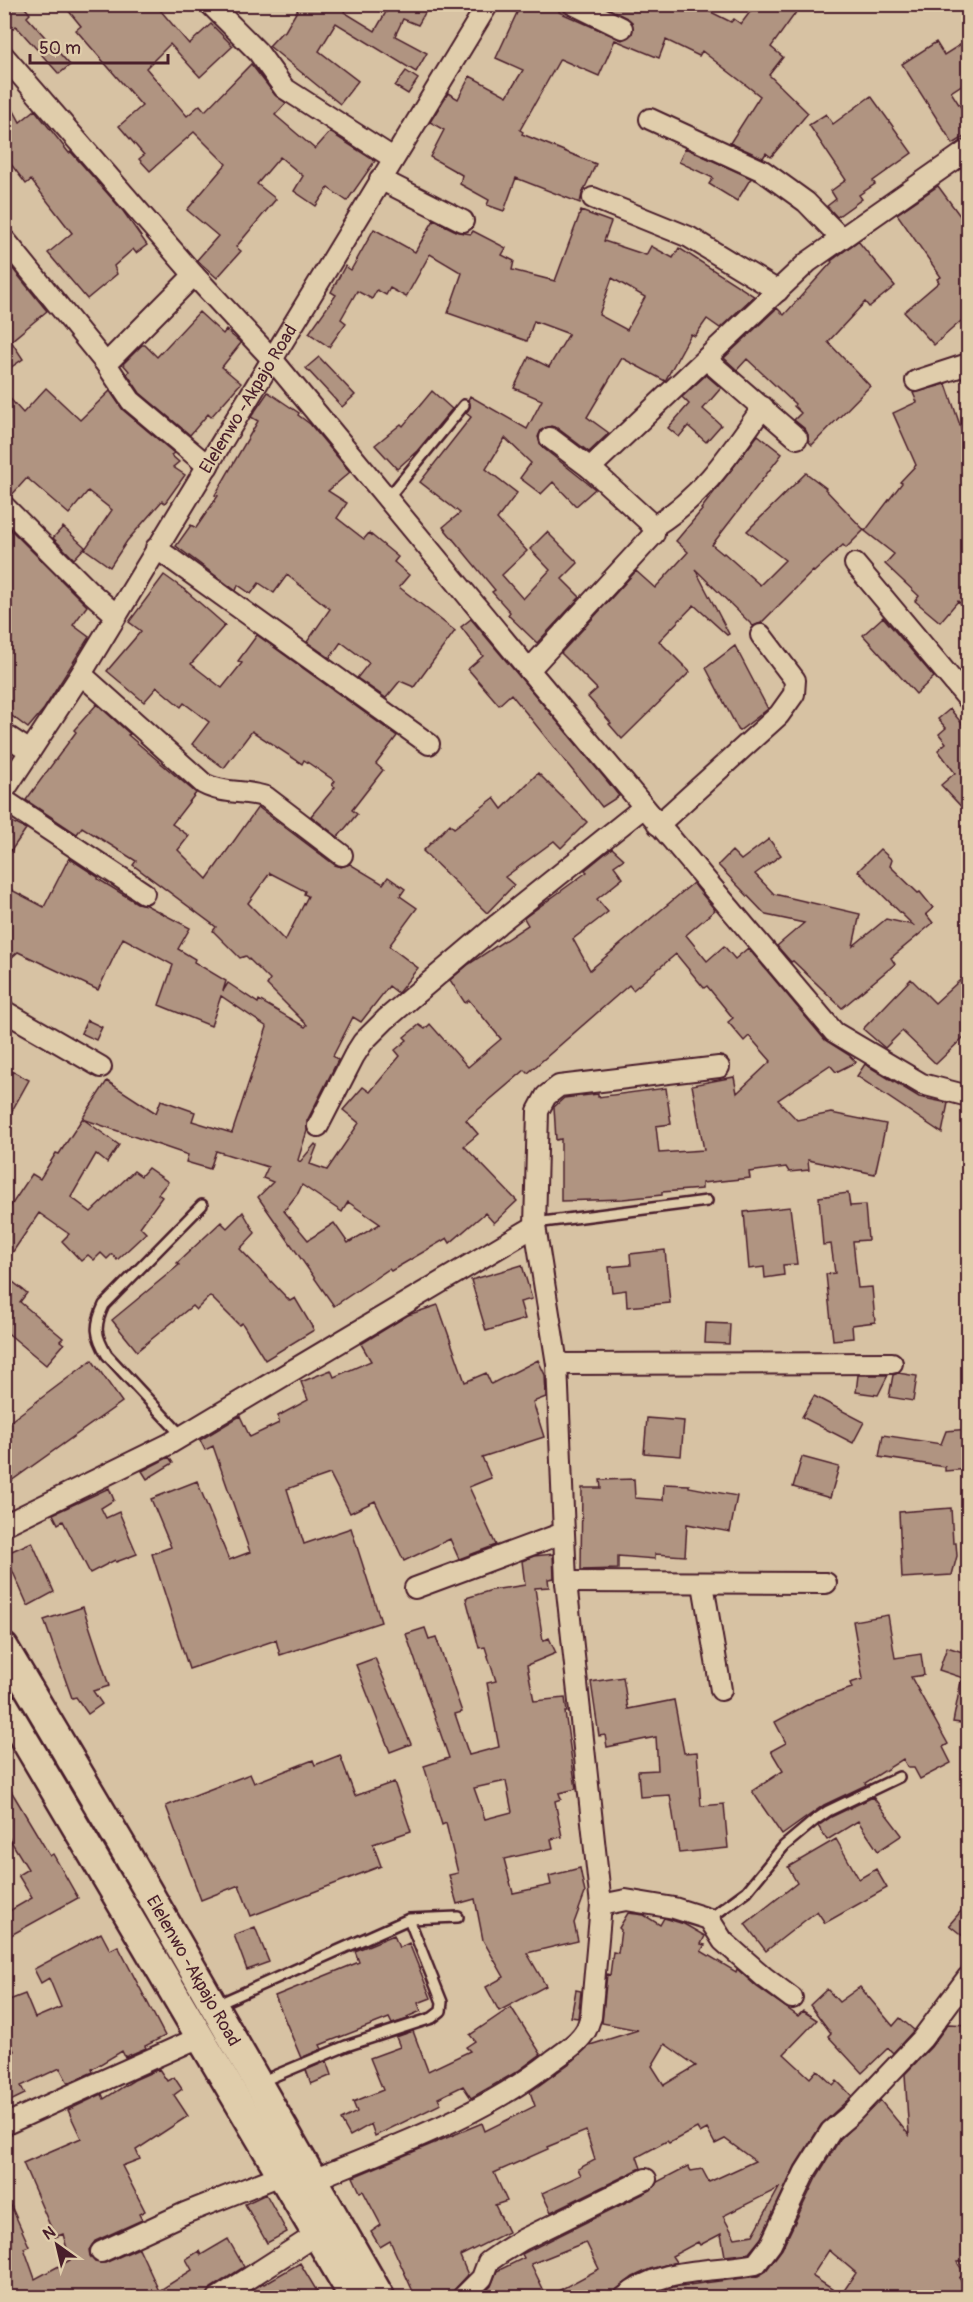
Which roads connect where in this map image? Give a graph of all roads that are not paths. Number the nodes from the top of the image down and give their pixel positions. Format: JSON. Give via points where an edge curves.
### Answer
{"nodes":[{"id":1,"x":210,"y":4,"type":"edge"},
{"id":2,"x":488,"y":4,"type":"edge"},
{"id":3,"x":573,"y":4,"type":"edge"},
{"id":4,"x":622,"y":28,"type":"dead end"},
{"id":5,"x":4,"y":56,"type":"edge"},
{"id":6,"x":650,"y":119,"type":"dead end"},
{"id":7,"x":969,"y":150,"type":"edge"},
{"id":8,"x":393,"y":158,"type":"junction"},
{"id":9,"x":380,"y":179,"type":"junction"},
{"id":10,"x":592,"y":198,"type":"dead end"},
{"id":11,"x":463,"y":221,"type":"dead end"},
{"id":12,"x":841,"y":238,"type":"junction"},
{"id":13,"x":6,"y":241,"type":"edge"},
{"id":14,"x":194,"y":275,"type":"junction"},
{"id":15,"x":778,"y":291,"type":"junction"},
{"id":16,"x":272,"y":359,"type":"junction"},
{"id":17,"x":706,"y":359,"type":"junction"},
{"id":18,"x":106,"y":364,"type":"junction"},
{"id":19,"x":969,"y":364,"type":"edge"},
{"id":20,"x":916,"y":381,"type":"dead end"},
{"id":21,"x":464,"y":405,"type":"dead end"},
{"id":22,"x":763,"y":407,"type":"junction"},
{"id":23,"x":550,"y":438,"type":"dead end"},
{"id":24,"x":797,"y":438,"type":"dead end"},
{"id":25,"x":208,"y":466,"type":"junction"},
{"id":26,"x":590,"y":468,"type":"junction"},
{"id":27,"x":388,"y":498,"type":"junction"},
{"id":28,"x":4,"y":506,"type":"edge"},
{"id":29,"x":652,"y":527,"type":"junction"},
{"id":30,"x":156,"y":548,"type":"junction"},
{"id":31,"x":855,"y":564,"type":"dead end"},
{"id":32,"x":116,"y":615,"type":"junction"},
{"id":33,"x":761,"y":635,"type":"dead end"},
{"id":34,"x":529,"y":670,"type":"junction"},
{"id":35,"x":81,"y":674,"type":"junction"},
{"id":36,"x":969,"y":699,"type":"edge"},
{"id":37,"x":4,"y":734,"type":"edge"},
{"id":38,"x":429,"y":744,"type":"dead end"},
{"id":39,"x":30,"y":752,"type":"junction"},
{"id":40,"x":4,"y":791,"type":"edge"},
{"id":41,"x":4,"y":800,"type":"edge"},
{"id":42,"x":644,"y":807,"type":"junction"},
{"id":43,"x":658,"y":825,"type":"junction"},
{"id":44,"x":342,"y":855,"type":"dead end"},
{"id":45,"x":144,"y":893,"type":"dead end"},
{"id":46,"x":4,"y":1011,"type":"edge"},
{"id":47,"x":101,"y":1067,"type":"dead end"},
{"id":48,"x":719,"y":1067,"type":"dead end"},
{"id":49,"x":969,"y":1096,"type":"edge"},
{"id":50,"x":318,"y":1126,"type":"dead end"},
{"id":51,"x":707,"y":1201,"type":"dead end"},
{"id":52,"x":202,"y":1205,"type":"dead end"},
{"id":53,"x":535,"y":1224,"type":"junction"},
{"id":54,"x":892,"y":1363,"type":"dead end"},
{"id":55,"x":557,"y":1364,"type":"junction"},
{"id":56,"x":182,"y":1436,"type":"junction"},
{"id":57,"x":4,"y":1525,"type":"edge"},
{"id":58,"x":563,"y":1533,"type":"junction"},
{"id":59,"x":566,"y":1582,"type":"junction"},
{"id":60,"x":826,"y":1583,"type":"dead end"},
{"id":61,"x":703,"y":1584,"type":"junction"},
{"id":62,"x":416,"y":1588,"type":"dead end"},
{"id":63,"x":4,"y":1647,"type":"edge"},
{"id":64,"x":721,"y":1690,"type":"dead end"},
{"id":65,"x":4,"y":1705,"type":"edge"},
{"id":66,"x":899,"y":1778,"type":"dead end"},
{"id":67,"x":601,"y":1905,"type":"junction"},
{"id":68,"x":458,"y":1917,"type":"dead end"},
{"id":69,"x":409,"y":1919,"type":"junction"},
{"id":70,"x":709,"y":1920,"type":"junction"},
{"id":71,"x":969,"y":1977,"type":"edge"},
{"id":72,"x":792,"y":1998,"type":"dead end"},
{"id":73,"x":214,"y":2006,"type":"junction"},
{"id":74,"x":200,"y":2037,"type":"junction"},
{"id":75,"x":258,"y":2083,"type":"junction"},
{"id":76,"x":4,"y":2125,"type":"edge"},
{"id":77,"x":281,"y":2175,"type":"junction"},
{"id":78,"x":646,"y":2179,"type":"dead end"},
{"id":79,"x":313,"y":2180,"type":"junction"},
{"id":80,"x":317,"y":2234,"type":"junction"},
{"id":81,"x":101,"y":2252,"type":"dead end"},
{"id":82,"x":218,"y":2298,"type":"edge"},
{"id":83,"x":354,"y":2298,"type":"edge"},
{"id":84,"x":381,"y":2298,"type":"edge"},
{"id":85,"x":462,"y":2298,"type":"edge"},
{"id":86,"x":624,"y":2298,"type":"edge"}],
"edges":[{"from":1,"to":8,"type":"street","via":[[258,52],[284,88]]},
{"from":2,"to":8,"type":"street","name":"Elelenwo -Akpajo Road"},
{"from":3,"to":4,"type":"street"},
{"from":5,"to":14,"type":"street"},
{"from":6,"to":12,"type":"street","via":[[763,171],[806,202]]},
{"from":7,"to":12,"type":"street"},
{"from":8,"to":9,"type":"street","name":"Elelenwo -Akpajo Road"},
{"from":9,"to":11,"type":"street"},
{"from":9,"to":16,"type":"street","name":"Elelenwo -Akpajo Road"},
{"from":10,"to":15,"type":"street","via":[[689,237]]},
{"from":12,"to":15,"type":"street"},
{"from":13,"to":18,"type":"street"},
{"from":14,"to":16,"type":"street"},
{"from":14,"to":18,"type":"street"},
{"from":15,"to":17,"type":"street"},
{"from":16,"to":25,"type":"street","name":"Elelenwo -Akpajo Road"},
{"from":16,"to":27,"type":"street"},
{"from":17,"to":22,"type":"street"},
{"from":17,"to":26,"type":"street"},
{"from":18,"to":25,"type":"street","via":[[131,401]]},
{"from":19,"to":20,"type":"street"},
{"from":21,"to":27,"type":"lane"},
{"from":22,"to":24,"type":"street"},
{"from":22,"to":29,"type":"street","via":[[716,473],[692,499]]},
{"from":23,"to":26,"type":"street"},
{"from":25,"to":30,"type":"street","name":"Elelenwo -Akpajo Road"},
{"from":26,"to":29,"type":"street"},
{"from":27,"to":34,"type":"street"},
{"from":28,"to":32,"type":"street"},
{"from":29,"to":34,"type":"street","via":[[654,534]]},
{"from":30,"to":32,"type":"street","name":"Elelenwo -Akpajo Road"},
{"from":30,"to":38,"type":"street"},
{"from":31,"to":36,"type":"street"},
{"from":32,"to":35,"type":"street","name":"Elelenwo -Akpajo Road"},
{"from":33,"to":43,"type":"street","via":[[795,680],[794,694],[779,715]]},
{"from":34,"to":42,"type":"street"},
{"from":35,"to":39,"type":"street","name":"Elelenwo -Akpajo Road"},
{"from":35,"to":44,"type":"street","via":[[204,784],[267,798]]},
{"from":37,"to":39,"type":"street"},
{"from":39,"to":40,"type":"street","name":"Elelenwo -Akpajo Road"},
{"from":41,"to":45,"type":"street"},
{"from":42,"to":43,"type":"street"},
{"from":42,"to":50,"type":"street","via":[[386,1019],[354,1056]]},
{"from":43,"to":49,"type":"street","via":[[834,1032],[922,1084]]},
{"from":46,"to":47,"type":"street"},
{"from":48,"to":53,"type":"street","via":[[551,1090],[538,1111]]},
{"from":51,"to":53,"type":"lane"},
{"from":52,"to":56,"type":"lane","via":[[104,1305],[96,1322],[99,1341],[107,1355]]},
{"from":53,"to":55,"type":"street"},
{"from":53,"to":56,"type":"street"},
{"from":54,"to":55,"type":"street"},
{"from":55,"to":58,"type":"street"},
{"from":56,"to":57,"type":"street"},
{"from":58,"to":59,"type":"street"},
{"from":58,"to":62,"type":"street"},
{"from":59,"to":61,"type":"street"},
{"from":59,"to":67,"type":"street"},
{"from":60,"to":61,"type":"street"},
{"from":61,"to":64,"type":"street"},
{"from":63,"to":73,"type":"main road","name":"Elelenwo -Akpajo Road"},
{"from":65,"to":74,"type":"main road","name":"Elelenwo -Akpajo Road"},
{"from":66,"to":70,"type":"lane","via":[[815,1820],[784,1846],[747,1891]]},
{"from":67,"to":70,"type":"street","via":[[626,1900],[674,1908]]},
{"from":67,"to":79,"type":"street","via":[[591,2017],[586,2031],[573,2045],[498,2098]]},
{"from":68,"to":69,"type":"lane"},
{"from":69,"to":73,"type":"lane"},
{"from":69,"to":75,"type":"lane","via":[[442,2002],[441,2011],[432,2018],[346,2046]]},
{"from":70,"to":72,"type":"street","via":[[723,1941]]},
{"from":71,"to":86,"type":"street","via":[[922,2039],[831,2131],[805,2172],[771,2244],[756,2264],[674,2274],[650,2282]]},
{"from":73,"to":75,"type":"main road","name":"Elelenwo -Akpajo Road"},
{"from":74,"to":76,"type":"street"},
{"from":74,"to":77,"type":"main road","name":"Elelenwo -Akpajo Road"},
{"from":75,"to":79,"type":"main road","name":"Elelenwo -Akpajo Road"},
{"from":77,"to":80,"type":"main road","name":"Elelenwo -Akpajo Road"},
{"from":77,"to":81,"type":"street"},
{"from":78,"to":85,"type":"street","via":[[501,2253],[488,2262],[482,2278]]},
{"from":79,"to":84,"type":"main road","name":"Elelenwo -Akpajo Road"},
{"from":80,"to":82,"type":"street"},
{"from":80,"to":83,"type":"main road","name":"Elelenwo -Akpajo Road"}]}
